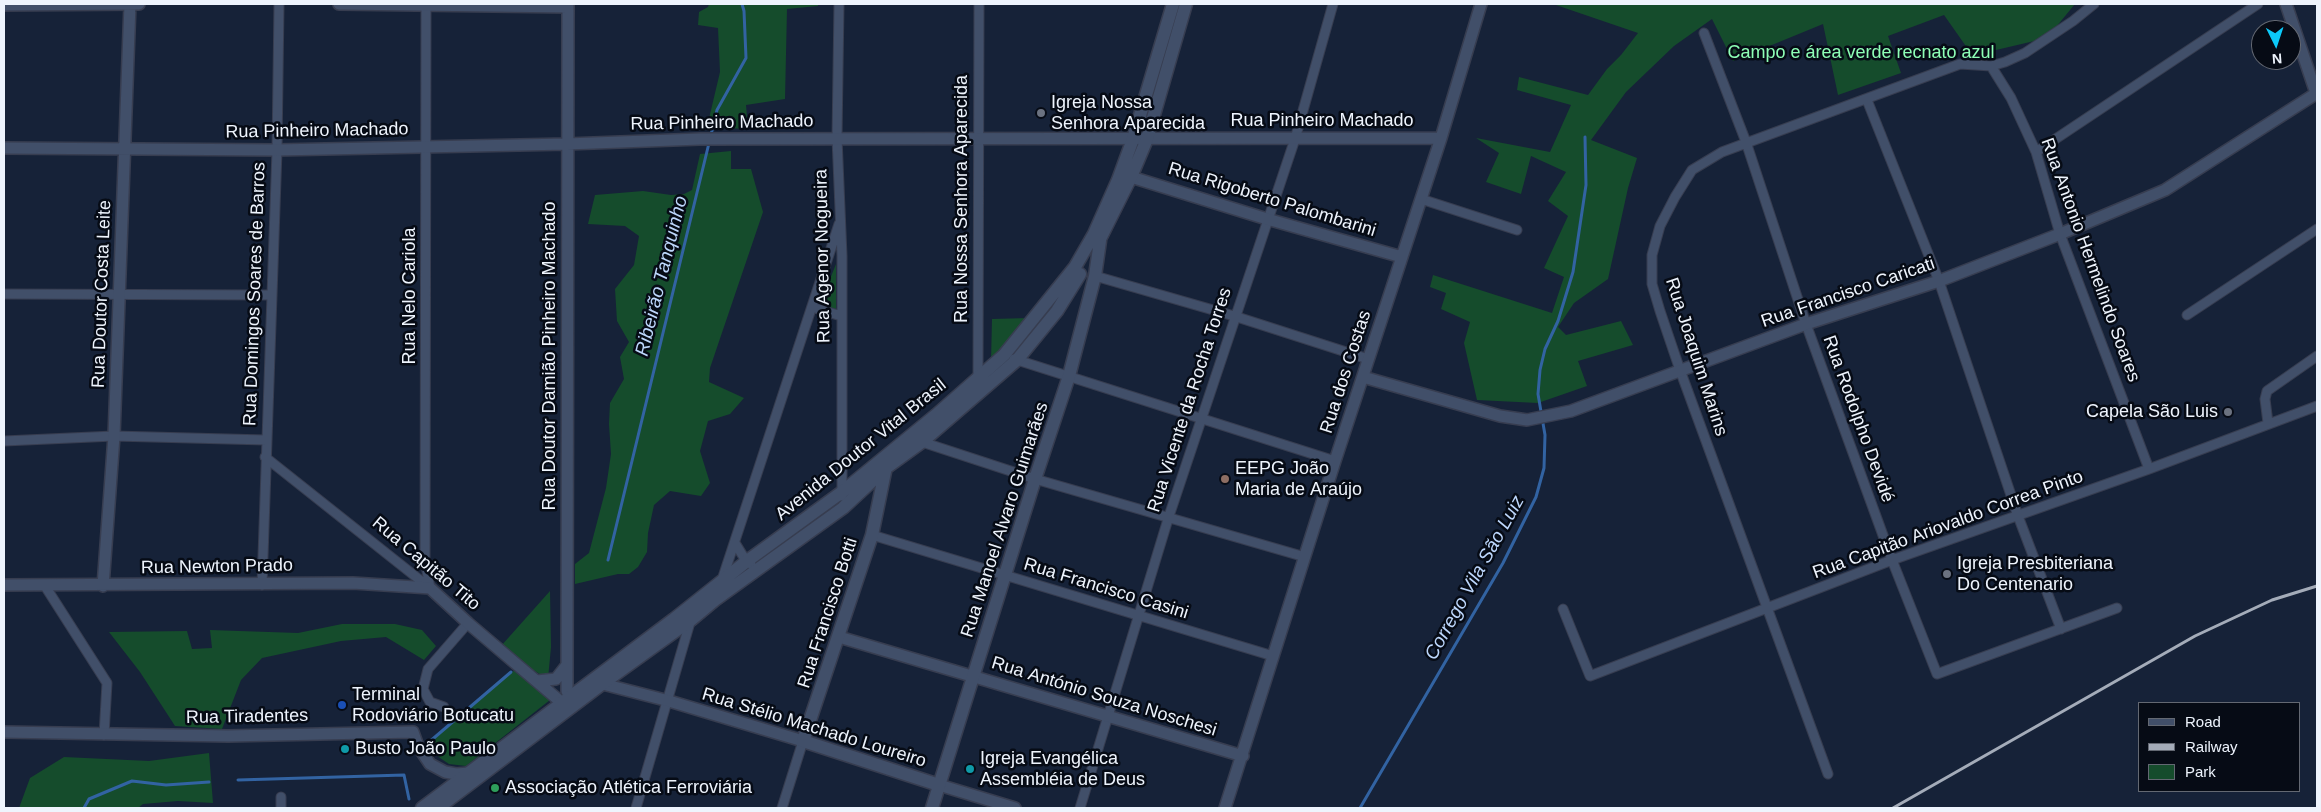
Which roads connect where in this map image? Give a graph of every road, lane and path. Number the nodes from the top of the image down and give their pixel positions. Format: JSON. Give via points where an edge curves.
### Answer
{"nodes":[{"id":1,"x":130,"y":4,"type":"edge"},
{"id":2,"x":139,"y":4,"type":"edge"},
{"id":3,"x":279,"y":4,"type":"edge"},
{"id":4,"x":338,"y":4,"type":"edge"},
{"id":5,"x":839,"y":4,"type":"edge"},
{"id":6,"x":979,"y":4,"type":"edge"},
{"id":7,"x":1173,"y":4,"type":"edge"},
{"id":8,"x":1186,"y":4,"type":"edge"},
{"id":9,"x":1333,"y":4,"type":"edge"},
{"id":10,"x":1481,"y":4,"type":"edge"},
{"id":11,"x":2094,"y":4,"type":"edge"},
{"id":12,"x":2258,"y":4,"type":"edge"},
{"id":13,"x":2286,"y":4,"type":"edge"},
{"id":14,"x":4,"y":5,"type":"edge"},
{"id":15,"x":426,"y":5,"type":"edge"},
{"id":16,"x":568,"y":5,"type":"edge"},
{"id":17,"x":1704,"y":33,"type":"dead end"},
{"id":18,"x":1991,"y":66,"type":"junction"},
{"id":19,"x":2317,"y":94,"type":"edge"},
{"id":20,"x":1867,"y":100,"type":"junction"},
{"id":21,"x":837,"y":138,"type":"junction"},
{"id":22,"x":1440,"y":138,"type":"junction"},
{"id":23,"x":1133,"y":139,"type":"junction"},
{"id":24,"x":1147,"y":139,"type":"junction"},
{"id":25,"x":1295,"y":139,"type":"junction"},
{"id":26,"x":979,"y":140,"type":"junction"},
{"id":27,"x":1746,"y":142,"type":"junction"},
{"id":28,"x":567,"y":144,"type":"junction"},
{"id":29,"x":426,"y":146,"type":"junction"},
{"id":30,"x":4,"y":148,"type":"edge"},
{"id":31,"x":124,"y":150,"type":"junction"},
{"id":32,"x":277,"y":150,"type":"junction"},
{"id":33,"x":2036,"y":152,"type":"junction"},
{"id":34,"x":1131,"y":177,"type":"junction"},
{"id":35,"x":1421,"y":199,"type":"junction"},
{"id":36,"x":840,"y":219,"type":"junction"},
{"id":37,"x":1267,"y":219,"type":"junction"},
{"id":38,"x":2317,"y":229,"type":"edge"},
{"id":39,"x":1518,"y":230,"type":"dead end"},
{"id":40,"x":2060,"y":234,"type":"junction"},
{"id":41,"x":1100,"y":240,"type":"junction"},
{"id":42,"x":842,"y":256,"type":"junction"},
{"id":43,"x":1402,"y":257,"type":"junction"},
{"id":44,"x":827,"y":262,"type":"junction"},
{"id":45,"x":1095,"y":276,"type":"junction"},
{"id":46,"x":1938,"y":281,"type":"junction"},
{"id":47,"x":4,"y":294,"type":"edge"},
{"id":48,"x":120,"y":294,"type":"junction"},
{"id":49,"x":271,"y":295,"type":"junction"},
{"id":50,"x":812,"y":307,"type":"junction"},
{"id":51,"x":2187,"y":315,"type":"dead end"},
{"id":52,"x":841,"y":316,"type":"junction"},
{"id":53,"x":1234,"y":316,"type":"junction"},
{"id":54,"x":1806,"y":324,"type":"junction"},
{"id":55,"x":1004,"y":355,"type":"junction"},
{"id":56,"x":2317,"y":356,"type":"edge"},
{"id":57,"x":1368,"y":359,"type":"junction"},
{"id":58,"x":1017,"y":360,"type":"junction"},
{"id":59,"x":1680,"y":370,"type":"junction"},
{"id":60,"x":1069,"y":376,"type":"junction"},
{"id":61,"x":1363,"y":377,"type":"junction"},
{"id":62,"x":978,"y":378,"type":"junction"},
{"id":63,"x":979,"y":394,"type":"junction"},
{"id":64,"x":2317,"y":406,"type":"edge"},
{"id":65,"x":1202,"y":418,"type":"junction"},
{"id":66,"x":2268,"y":423,"type":"junction"},
{"id":67,"x":114,"y":436,"type":"junction"},
{"id":68,"x":266,"y":440,"type":"junction"},
{"id":69,"x":4,"y":441,"type":"edge"},
{"id":70,"x":922,"y":442,"type":"junction"},
{"id":71,"x":888,"y":454,"type":"junction"},
{"id":72,"x":265,"y":457,"type":"junction"},
{"id":73,"x":1335,"y":460,"type":"junction"},
{"id":74,"x":886,"y":468,"type":"junction"},
{"id":75,"x":2149,"y":469,"type":"junction"},
{"id":76,"x":1035,"y":479,"type":"junction"},
{"id":77,"x":842,"y":492,"type":"junction"},
{"id":78,"x":842,"y":508,"type":"junction"},
{"id":79,"x":1169,"y":516,"type":"junction"},
{"id":80,"x":2018,"y":516,"type":"junction"},
{"id":81,"x":872,"y":535,"type":"junction"},
{"id":82,"x":736,"y":543,"type":"junction"},
{"id":83,"x":1305,"y":557,"type":"junction"},
{"id":84,"x":1892,"y":560,"type":"junction"},
{"id":85,"x":747,"y":561,"type":"junction"},
{"id":86,"x":759,"y":568,"type":"junction"},
{"id":87,"x":1005,"y":575,"type":"junction"},
{"id":88,"x":722,"y":582,"type":"junction"},
{"id":89,"x":262,"y":585,"type":"junction"},
{"id":90,"x":4,"y":586,"type":"edge"},
{"id":91,"x":45,"y":586,"type":"junction"},
{"id":92,"x":103,"y":586,"type":"junction"},
{"id":93,"x":430,"y":588,"type":"junction"},
{"id":94,"x":695,"y":602,"type":"junction"},
{"id":95,"x":2117,"y":608,"type":"dead end"},
{"id":96,"x":1563,"y":609,"type":"dead end"},
{"id":97,"x":1767,"y":609,"type":"junction"},
{"id":98,"x":1137,"y":616,"type":"junction"},
{"id":99,"x":691,"y":620,"type":"junction"},
{"id":100,"x":468,"y":623,"type":"junction"},
{"id":101,"x":2062,"y":629,"type":"junction"},
{"id":102,"x":840,"y":637,"type":"junction"},
{"id":103,"x":1273,"y":656,"type":"junction"},
{"id":104,"x":567,"y":665,"type":"junction"},
{"id":105,"x":974,"y":676,"type":"junction"},
{"id":106,"x":537,"y":681,"type":"junction"},
{"id":107,"x":596,"y":682,"type":"junction"},
{"id":108,"x":669,"y":701,"type":"junction"},
{"id":109,"x":570,"y":702,"type":"junction"},
{"id":110,"x":444,"y":707,"type":"dead end"},
{"id":111,"x":1107,"y":717,"type":"junction"},
{"id":112,"x":4,"y":732,"type":"edge"},
{"id":113,"x":104,"y":735,"type":"junction"},
{"id":114,"x":803,"y":741,"type":"junction"},
{"id":115,"x":1243,"y":756,"type":"junction"},
{"id":116,"x":468,"y":773,"type":"junction"},
{"id":117,"x":1828,"y":774,"type":"dead end"},
{"id":118,"x":939,"y":784,"type":"junction"},
{"id":119,"x":282,"y":797,"type":"dead end"},
{"id":120,"x":932,"y":807,"type":"edge"},
{"id":121,"x":281,"y":808,"type":"edge"},
{"id":122,"x":422,"y":808,"type":"edge"},
{"id":123,"x":438,"y":808,"type":"edge"},
{"id":124,"x":636,"y":808,"type":"edge"},
{"id":125,"x":782,"y":808,"type":"edge"},
{"id":126,"x":1014,"y":808,"type":"edge"},
{"id":127,"x":1080,"y":808,"type":"edge"},
{"id":128,"x":1225,"y":808,"type":"edge"}],
"edges":[{"from":1,"to":2,"type":"street"},
{"from":1,"to":14,"type":"street"},
{"from":1,"to":31,"type":"street","name":"Rua Doutor Costa Leite"},
{"from":3,"to":32,"type":"street","name":"Rua Domingos Soares de Barros"},
{"from":4,"to":15,"type":"street"},
{"from":5,"to":21,"type":"street","name":"Rua Agenor Nogueira"},
{"from":6,"to":26,"type":"street","name":"Rua Nossa Senhora Aparecida"},
{"from":7,"to":23,"type":"main road","name":"Avenida Doutor Vital Brasil"},
{"from":8,"to":24,"type":"main road","name":"Avenida Doutor Vital Brasil"},
{"from":9,"to":25,"type":"street","name":"Rua Vicente da Rocha Torres"},
{"from":10,"to":22,"type":"street","name":"Rua dos Costas"},
{"from":11,"to":18,"type":"street","name":"Rua Joaquim Marins","via":[[2073,22],[2025,53]]},
{"from":12,"to":33,"type":"street"},
{"from":13,"to":19,"type":"street"},
{"from":15,"to":16,"type":"street"},
{"from":15,"to":29,"type":"street","name":"Rua Nelo Cariola"},
{"from":16,"to":28,"type":"street","name":"Rua Doutor Damião Pinheiro Machado"},
{"from":17,"to":27,"type":"street","name":"Rua Rodolpho Devidé"},
{"from":18,"to":20,"type":"street","name":"Rua Joaquim Marins","via":[[1960,64]]},
{"from":18,"to":33,"type":"street","name":"Rua Antonio Hermelindo Soares"},
{"from":19,"to":40,"type":"street","name":"Rua Francisco Caricati","via":[[2165,190]]},
{"from":20,"to":27,"type":"street","name":"Rua Joaquim Marins"},
{"from":20,"to":46,"type":"street"},
{"from":21,"to":26,"type":"street","name":"Rua Pinheiro Machado"},
{"from":21,"to":28,"type":"street","name":"Rua Pinheiro Machado"},
{"from":21,"to":36,"type":"street","name":"Rua Agenor Nogueira"},
{"from":22,"to":25,"type":"street","name":"Rua Pinheiro Machado"},
{"from":22,"to":35,"type":"street","name":"Rua dos Costas"},
{"from":23,"to":24,"type":"street","name":"Rua Pinheiro Machado"},
{"from":23,"to":26,"type":"street","name":"Rua Pinheiro Machado"},
{"from":23,"to":55,"type":"main road","name":"Avenida Doutor Vital Brasil","via":[[1094,234],[1075,267]]},
{"from":24,"to":25,"type":"street","name":"Rua Pinheiro Machado"},
{"from":24,"to":34,"type":"main road","name":"Avenida Doutor Vital Brasil"},
{"from":25,"to":37,"type":"street","name":"Rua Vicente da Rocha Torres"},
{"from":26,"to":62,"type":"street","name":"Rua Nossa Senhora Aparecida"},
{"from":27,"to":54,"type":"street","name":"Rua Rodolpho Devidé"},
{"from":27,"to":59,"type":"street","name":"Rua Joaquim Marins","via":[[1692,170],[1660,226],[1652,256],[1652,284]]},
{"from":28,"to":29,"type":"street","name":"Rua Pinheiro Machado"},
{"from":28,"to":104,"type":"street","name":"Rua Doutor Damião Pinheiro Machado"},
{"from":29,"to":32,"type":"street","name":"Rua Pinheiro Machado"},
{"from":29,"to":93,"type":"street","name":"Rua Nelo Cariola","via":[[426,560]]},
{"from":30,"to":31,"type":"street","name":"Rua Pinheiro Machado"},
{"from":31,"to":32,"type":"street","name":"Rua Pinheiro Machado"},
{"from":31,"to":48,"type":"street","name":"Rua Doutor Costa Leite"},
{"from":32,"to":49,"type":"street","name":"Rua Domingos Soares de Barros"},
{"from":33,"to":40,"type":"street","name":"Rua Antonio Hermelindo Soares"},
{"from":34,"to":37,"type":"street","name":"Rua Rigoberto Palombarini"},
{"from":34,"to":41,"type":"main road","name":"Avenida Doutor Vital Brasil"},
{"from":35,"to":39,"type":"street"},
{"from":35,"to":43,"type":"street","name":"Rua dos Costas"},
{"from":36,"to":42,"type":"street","name":"Rua Agenor Nogueira"},
{"from":36,"to":44,"type":"street"},
{"from":37,"to":43,"type":"street","name":"Rua Rigoberto Palombarini"},
{"from":37,"to":53,"type":"street","name":"Rua Vicente da Rocha Torres"},
{"from":38,"to":51,"type":"street"},
{"from":40,"to":46,"type":"street","name":"Rua Francisco Caricati"},
{"from":40,"to":75,"type":"street","name":"Rua Antonio Hermelindo Soares"},
{"from":41,"to":45,"type":"main road","name":"Rua Manoel Alvaro Guimarães"},
{"from":41,"to":58,"type":"main road","name":"Avenida Doutor Vital Brasil","via":[[1057,311]]},
{"from":42,"to":44,"type":"street"},
{"from":42,"to":52,"type":"street","name":"Rua Agenor Nogueira"},
{"from":43,"to":57,"type":"street","name":"Rua dos Costas"},
{"from":44,"to":50,"type":"street"},
{"from":45,"to":53,"type":"street"},
{"from":45,"to":60,"type":"main road","name":"Rua Manoel Alvaro Guimarães"},
{"from":46,"to":54,"type":"street","name":"Rua Francisco Caricati"},
{"from":46,"to":80,"type":"street"},
{"from":47,"to":48,"type":"street"},
{"from":48,"to":49,"type":"street"},
{"from":48,"to":67,"type":"street","name":"Rua Doutor Costa Leite"},
{"from":49,"to":68,"type":"street","name":"Rua Domingos Soares de Barros"},
{"from":50,"to":52,"type":"street"},
{"from":50,"to":82,"type":"street"},
{"from":52,"to":77,"type":"street","name":"Rua Agenor Nogueira"},
{"from":53,"to":57,"type":"street"},
{"from":53,"to":65,"type":"street","name":"Rua Vicente da Rocha Torres"},
{"from":54,"to":59,"type":"street","name":"Rua Francisco Caricati"},
{"from":54,"to":84,"type":"street","name":"Rua Rodolpho Devidé"},
{"from":55,"to":58,"type":"street"},
{"from":55,"to":62,"type":"main road","name":"Avenida Doutor Vital Brasil"},
{"from":56,"to":66,"type":"street","via":[[2267,391]]},
{"from":57,"to":61,"type":"street","name":"Rua dos Costas"},
{"from":58,"to":60,"type":"street"},
{"from":58,"to":63,"type":"main road","name":"Avenida Doutor Vital Brasil"},
{"from":59,"to":61,"type":"street","name":"Rua Francisco Caricati","via":[[1571,411],[1527,420],[1500,416]]},
{"from":59,"to":97,"type":"street","name":"Rua Joaquim Marins"},
{"from":60,"to":65,"type":"street"},
{"from":60,"to":76,"type":"main road","name":"Rua Manoel Alvaro Guimarães"},
{"from":61,"to":73,"type":"street","name":"Rua dos Costas"},
{"from":62,"to":63,"type":"street","name":"Rua Nossa Senhora Aparecida"},
{"from":62,"to":71,"type":"main road","name":"Avenida Doutor Vital Brasil"},
{"from":63,"to":70,"type":"main road","name":"Avenida Doutor Vital Brasil"},
{"from":64,"to":66,"type":"street","name":"Rua Capitão Ariovaldo Correa Pinto"},
{"from":65,"to":73,"type":"street"},
{"from":65,"to":79,"type":"street","name":"Rua Vicente da Rocha Torres"},
{"from":66,"to":75,"type":"street","name":"Rua Capitão Ariovaldo Correa Pinto"},
{"from":67,"to":68,"type":"street"},
{"from":67,"to":69,"type":"street"},
{"from":67,"to":92,"type":"street","name":"Rua Doutor Costa Leite"},
{"from":68,"to":72,"type":"street","name":"Rua Domingos Soares de Barros"},
{"from":70,"to":74,"type":"main road","name":"Avenida Doutor Vital Brasil"},
{"from":70,"to":76,"type":"street"},
{"from":71,"to":74,"type":"main road","name":"Rua Francisco Botti"},
{"from":71,"to":77,"type":"main road","name":"Avenida Doutor Vital Brasil"},
{"from":72,"to":89,"type":"street","name":"Rua Domingos Soares de Barros"},
{"from":72,"to":93,"type":"street","name":"Rua Capitão Tito"},
{"from":73,"to":83,"type":"street","name":"Rua dos Costas"},
{"from":74,"to":78,"type":"main road","name":"Avenida Doutor Vital Brasil"},
{"from":74,"to":81,"type":"main road","name":"Rua Francisco Botti"},
{"from":75,"to":80,"type":"street","name":"Rua Capitão Ariovaldo Correa Pinto"},
{"from":76,"to":79,"type":"street"},
{"from":76,"to":87,"type":"main road","name":"Rua Manoel Alvaro Guimarães"},
{"from":77,"to":78,"type":"street","name":"Rua Agenor Nogueira"},
{"from":77,"to":85,"type":"main road","name":"Avenida Doutor Vital Brasil"},
{"from":78,"to":86,"type":"main road","name":"Avenida Doutor Vital Brasil"},
{"from":79,"to":83,"type":"street"},
{"from":79,"to":98,"type":"street","name":"Rua Vicente da Rocha Torres"},
{"from":80,"to":84,"type":"street","name":"Rua Capitão Ariovaldo Correa Pinto"},
{"from":80,"to":101,"type":"street"},
{"from":81,"to":87,"type":"street","name":"Rua Francisco Casini"},
{"from":81,"to":102,"type":"main road","name":"Rua Francisco Botti"},
{"from":82,"to":85,"type":"street"},
{"from":82,"to":88,"type":"street"},
{"from":83,"to":103,"type":"street","name":"Rua dos Costas"},
{"from":84,"to":97,"type":"street","name":"Rua Capitão Ariovaldo Correa Pinto"},
{"from":84,"to":101,"type":"street","name":"Rua Rodolpho Devidé","via":[[1936,674]]},
{"from":85,"to":86,"type":"street"},
{"from":85,"to":88,"type":"main road","name":"Avenida Doutor Vital Brasil"},
{"from":86,"to":99,"type":"main road","name":"Avenida Doutor Vital Brasil"},
{"from":87,"to":98,"type":"street","name":"Rua Francisco Casini"},
{"from":87,"to":105,"type":"main road","name":"Rua Manoel Alvaro Guimarães"},
{"from":88,"to":94,"type":"main road","name":"Avenida Doutor Vital Brasil"},
{"from":89,"to":92,"type":"street","name":"Rua Newton Prado"},
{"from":89,"to":93,"type":"street","name":"Rua Newton Prado","via":[[352,583]]},
{"from":90,"to":91,"type":"street","name":"Rua Newton Prado"},
{"from":91,"to":92,"type":"street","name":"Rua Newton Prado"},
{"from":91,"to":113,"type":"street","via":[[107,684]]},
{"from":93,"to":100,"type":"street","name":"Rua Capitão Tito"},
{"from":94,"to":99,"type":"street"},
{"from":94,"to":107,"type":"main road","name":"Avenida Doutor Vital Brasil"},
{"from":95,"to":101,"type":"street"},
{"from":96,"to":97,"type":"street","name":"Rua Capitão Ariovaldo Correa Pinto","via":[[1590,676]]},
{"from":97,"to":117,"type":"street","name":"Rua Joaquim Marins"},
{"from":98,"to":103,"type":"street","name":"Rua Francisco Casini"},
{"from":98,"to":111,"type":"street","name":"Rua Vicente da Rocha Torres"},
{"from":99,"to":107,"type":"main road","name":"Avenida Doutor Vital Brasil"},
{"from":99,"to":108,"type":"street"},
{"from":100,"to":106,"type":"street","name":"Rua Capitão Tito"},
{"from":100,"to":110,"type":"street","via":[[428,669],[423,689],[430,702]]},
{"from":102,"to":105,"type":"street","name":"Rua António Souza Noschesi"},
{"from":102,"to":114,"type":"main road","name":"Rua Francisco Botti"},
{"from":103,"to":115,"type":"street","name":"Rua dos Costas"},
{"from":104,"to":106,"type":"street","via":[[556,679]]},
{"from":104,"to":109,"type":"street","name":"Rua Doutor Damião Pinheiro Machado"},
{"from":105,"to":111,"type":"street","name":"Rua António Souza Noschesi"},
{"from":105,"to":118,"type":"main road","name":"Rua Manoel Alvaro Guimarães"},
{"from":106,"to":109,"type":"street","name":"Rua Capitão Tito"},
{"from":107,"to":108,"type":"street","name":"Rua Stélio Machado Loureiro"},
{"from":107,"to":109,"type":"main road","name":"Avenida Doutor Vital Brasil"},
{"from":108,"to":114,"type":"street","name":"Rua Stélio Machado Loureiro"},
{"from":108,"to":124,"type":"street"},
{"from":109,"to":116,"type":"main road","name":"Avenida Doutor Vital Brasil"},
{"from":109,"to":123,"type":"main road","name":"Avenida Doutor Vital Brasil"},
{"from":111,"to":115,"type":"street","name":"Rua António Souza Noschesi"},
{"from":111,"to":127,"type":"street","name":"Rua Vicente da Rocha Torres"},
{"from":112,"to":113,"type":"street","name":"Rua Tiradentes"},
{"from":113,"to":116,"type":"street","name":"Rua Tiradentes","via":[[413,732],[430,764],[445,772]]},
{"from":114,"to":118,"type":"main road","name":"Rua Stélio Machado Loureiro"},
{"from":114,"to":125,"type":"street","name":"Rua Francisco Botti"},
{"from":115,"to":128,"type":"street","name":"Rua dos Costas"},
{"from":116,"to":122,"type":"main road","name":"Avenida Doutor Vital Brasil"},
{"from":118,"to":120,"type":"main road","name":"Rua Manoel Alvaro Guimarães"},
{"from":118,"to":126,"type":"street","name":"Rua Stélio Machado Loureiro"},
{"from":119,"to":121,"type":"street"}]}
